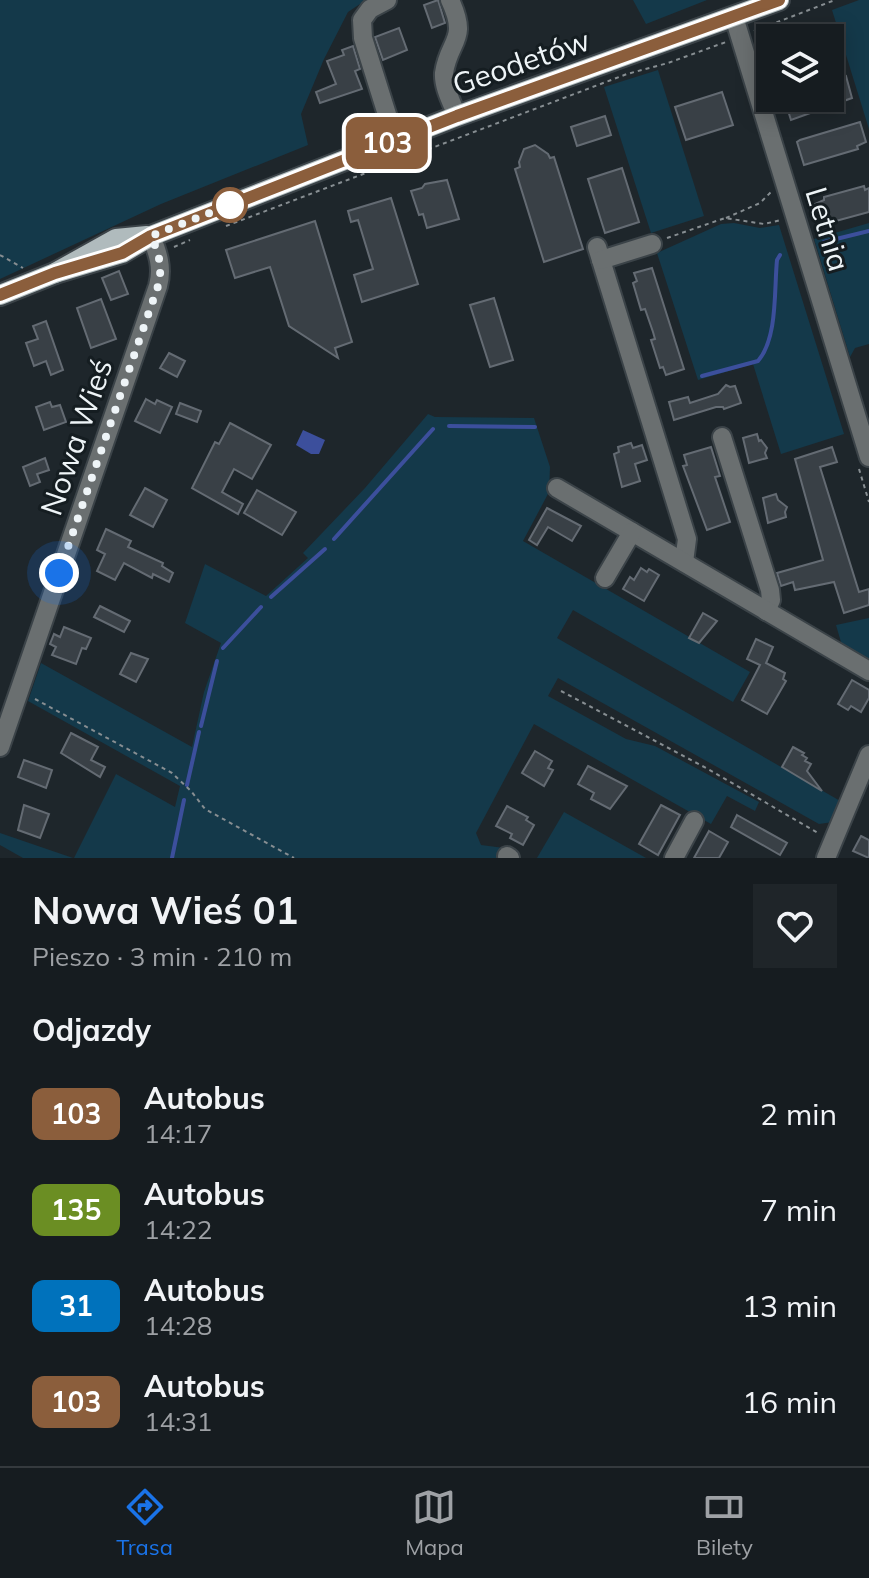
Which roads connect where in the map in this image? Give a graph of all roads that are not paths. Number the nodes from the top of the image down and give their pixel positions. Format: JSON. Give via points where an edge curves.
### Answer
{"nodes":[{"id":1,"x":387,"y":0,"type":"edge"},
{"id":2,"x":450,"y":0,"type":"edge"},
{"id":3,"x":779,"y":0,"type":"edge"},
{"id":4,"x":736,"y":27,"type":"junction"},
{"id":5,"x":457,"y":116,"type":"junction"},
{"id":6,"x":395,"y":140,"type":"junction"},
{"id":7,"x":155,"y":244,"type":"junction"},
{"id":8,"x":652,"y":244,"type":"road end"},
{"id":9,"x":0,"y":295,"type":"edge"},
{"id":10,"x":722,"y":437,"type":"dead end"},
{"id":11,"x":869,"y":457,"type":"edge"},
{"id":12,"x":557,"y":488,"type":"dead end"},
{"id":13,"x":632,"y":532,"type":"junction"},
{"id":14,"x":684,"y":562,"type":"junction"},
{"id":15,"x":605,"y":578,"type":"dead end"},
{"id":16,"x":766,"y":611,"type":"junction"},
{"id":17,"x":869,"y":671,"type":"edge"},
{"id":18,"x":11,"y":703,"type":"edge"},
{"id":19,"x":0,"y":747,"type":"edge"},
{"id":20,"x":869,"y":755,"type":"edge"},
{"id":21,"x":694,"y":821,"type":"dead end"},
{"id":22,"x":830,"y":850,"type":"edge"},
{"id":23,"x":674,"y":858,"type":"edge"}],
"edges":[{"from":1,"to":6,"type":"street","via":[[362,20],[363,38]]},
{"from":2,"to":5,"type":"street","via":[[458,17],[458,37],[444,74]]},
{"from":3,"to":4,"type":"main road","name":"Geodetów"},
{"from":4,"to":5,"type":"main road","name":"Geodetów"},
{"from":4,"to":11,"type":"street","name":"Letnia"},
{"from":5,"to":6,"type":"main road","name":"Geodetów"},
{"from":6,"to":7,"type":"main road","name":"Geodetów"},
{"from":7,"to":9,"type":"main road","name":"Geodetów"},
{"from":7,"to":18,"type":"street","name":"Nowa Wieś","via":[[158,286]]},
{"from":8,"to":14,"type":"street","via":[[599,254],[687,539]]},
{"from":10,"to":16,"type":"street","via":[[770,590]]},
{"from":12,"to":13,"type":"street"},
{"from":13,"to":14,"type":"street"},
{"from":13,"to":15,"type":"street"},
{"from":14,"to":16,"type":"street"},
{"from":16,"to":17,"type":"street"},
{"from":18,"to":19,"type":"street","name":"Nowa Wieś"},
{"from":20,"to":22,"type":"street"},
{"from":21,"to":23,"type":"street"}]}
